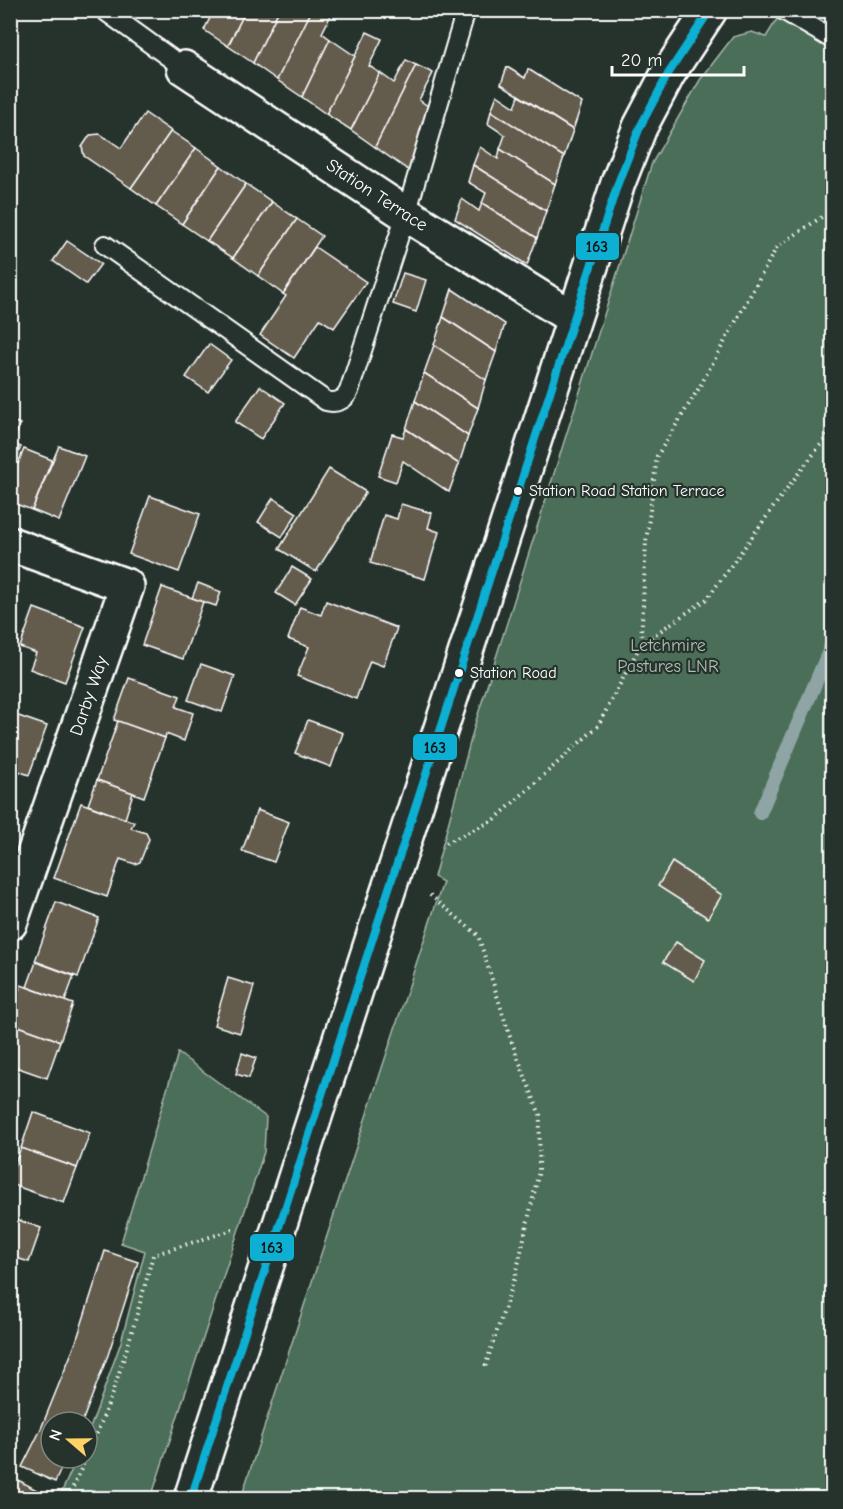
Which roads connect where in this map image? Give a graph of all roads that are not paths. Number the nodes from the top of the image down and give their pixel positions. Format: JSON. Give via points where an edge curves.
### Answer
{"nodes":[{"id":1,"x":104,"y":10,"type":"edge"},
{"id":2,"x":466,"y":10,"type":"edge"},
{"id":3,"x":710,"y":10,"type":"edge"},
{"id":4,"x":783,"y":10,"type":"edge"},
{"id":5,"x":832,"y":39,"type":"edge"},
{"id":6,"x":184,"y":68,"type":"joint"},
{"id":7,"x":406,"y":214,"type":"junction"},
{"id":8,"x":105,"y":245,"type":"dead end"},
{"id":9,"x":573,"y":318,"type":"junction"},
{"id":10,"x":10,"y":544,"type":"edge"},
{"id":11,"x":10,"y":923,"type":"edge"},
{"id":12,"x":192,"y":1498,"type":"edge"}],
"edges":[{"from":1,"to":6,"type":"lane"},
{"from":2,"to":7,"type":"lane"},
{"from":3,"to":9,"type":"street","via":[[668,74],[640,127]]},
{"from":4,"to":5,"type":"lane"},
{"from":6,"to":7,"type":"street","name":"Station Terrace"},
{"from":7,"to":8,"type":"lane","via":[[347,394],[334,403]]},
{"from":7,"to":9,"type":"street","name":"Station Terrace"},
{"from":9,"to":12,"type":"street"},
{"from":10,"to":11,"type":"street","name":"Darby Way","via":[[127,586]]}]}
